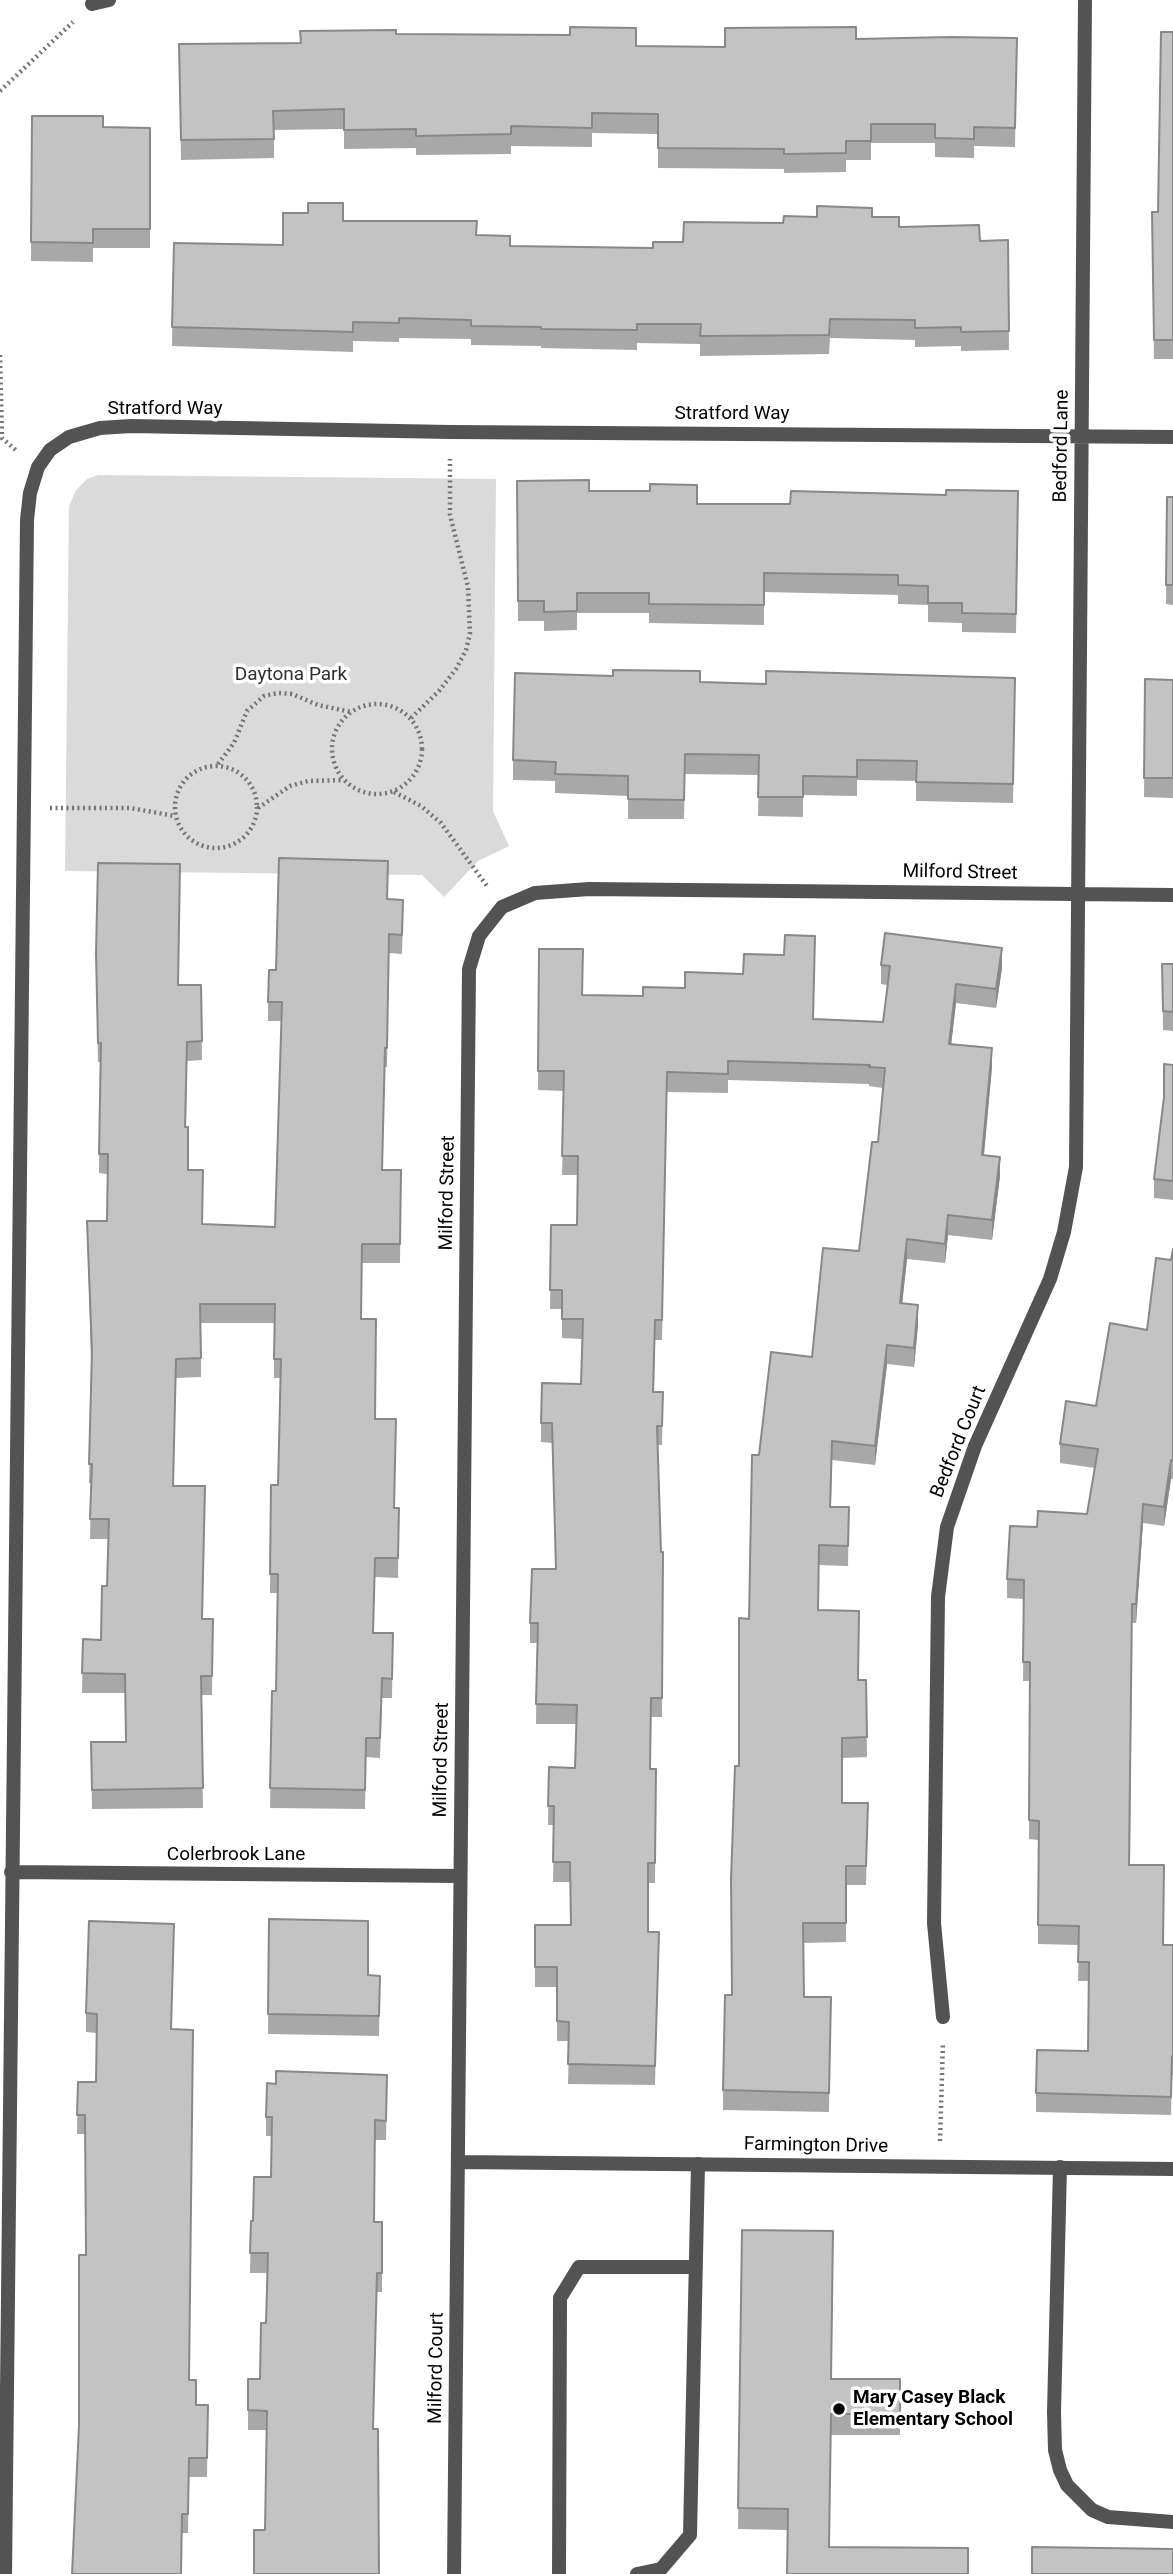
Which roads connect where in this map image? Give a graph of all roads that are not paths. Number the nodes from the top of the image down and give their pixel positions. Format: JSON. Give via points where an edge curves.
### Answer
{"nodes":[{"id":1,"x":109,"y":0,"type":"edge"},
{"id":2,"x":1085,"y":0,"type":"edge"},
{"id":3,"x":92,"y":4,"type":"road end"},
{"id":4,"x":1082,"y":435,"type":"junction"},
{"id":5,"x":1173,"y":437,"type":"edge"},
{"id":6,"x":1077,"y":893,"type":"junction"},
{"id":7,"x":1173,"y":895,"type":"edge"},
{"id":8,"x":11,"y":1872,"type":"junction"},
{"id":9,"x":460,"y":1876,"type":"junction"},
{"id":10,"x":943,"y":2017,"type":"road end"},
{"id":11,"x":458,"y":2162,"type":"junction"},
{"id":12,"x":698,"y":2164,"type":"junction"},
{"id":13,"x":1060,"y":2167,"type":"junction"},
{"id":14,"x":1173,"y":2169,"type":"edge"},
{"id":15,"x":696,"y":2267,"type":"junction"},
{"id":16,"x":1173,"y":2522,"type":"edge"},
{"id":17,"x":5,"y":2574,"type":"edge"},
{"id":18,"x":454,"y":2574,"type":"edge"},
{"id":19,"x":559,"y":2574,"type":"edge"},
{"id":20,"x":637,"y":2574,"type":"edge"}],
"edges":[{"from":1,"to":3,"type":"street"},
{"from":2,"to":4,"type":"street","name":"Bedford Lane"},
{"from":4,"to":5,"type":"street","name":"Stratford Way"},
{"from":4,"to":6,"type":"street","name":"Bedford Lane"},
{"from":4,"to":8,"type":"street","name":"Stratford Way","via":[[131,426],[100,428],[50,450],[38,467],[27,520]]},
{"from":6,"to":7,"type":"street","name":"Milford Street"},
{"from":6,"to":9,"type":"street","name":"Milford Street","via":[[589,889],[534,893],[502,907],[479,936],[469,969]]},
{"from":6,"to":10,"type":"street","name":"Bedford Court","via":[[1076,1167],[1064,1232],[1050,1279],[975,1446],[947,1527],[938,1597],[934,1923]]},
{"from":8,"to":9,"type":"street","name":"Colerbrook Lane"},
{"from":8,"to":17,"type":"street","name":"Stratford Way"},
{"from":9,"to":11,"type":"street","name":"Milford Street"},
{"from":11,"to":12,"type":"street","name":"Farmington Drive"},
{"from":11,"to":18,"type":"street","name":"Milford Court"},
{"from":12,"to":13,"type":"street","name":"Farmington Drive"},
{"from":12,"to":15,"type":"street"},
{"from":13,"to":14,"type":"street","name":"Farmington Drive"},
{"from":13,"to":16,"type":"street","via":[[1055,2450],[1060,2470],[1067,2485],[1092,2510],[1108,2517]]},
{"from":15,"to":19,"type":"street","via":[[579,2267],[560,2298]]},
{"from":15,"to":20,"type":"street","via":[[690,2535],[661,2569]]}]}
